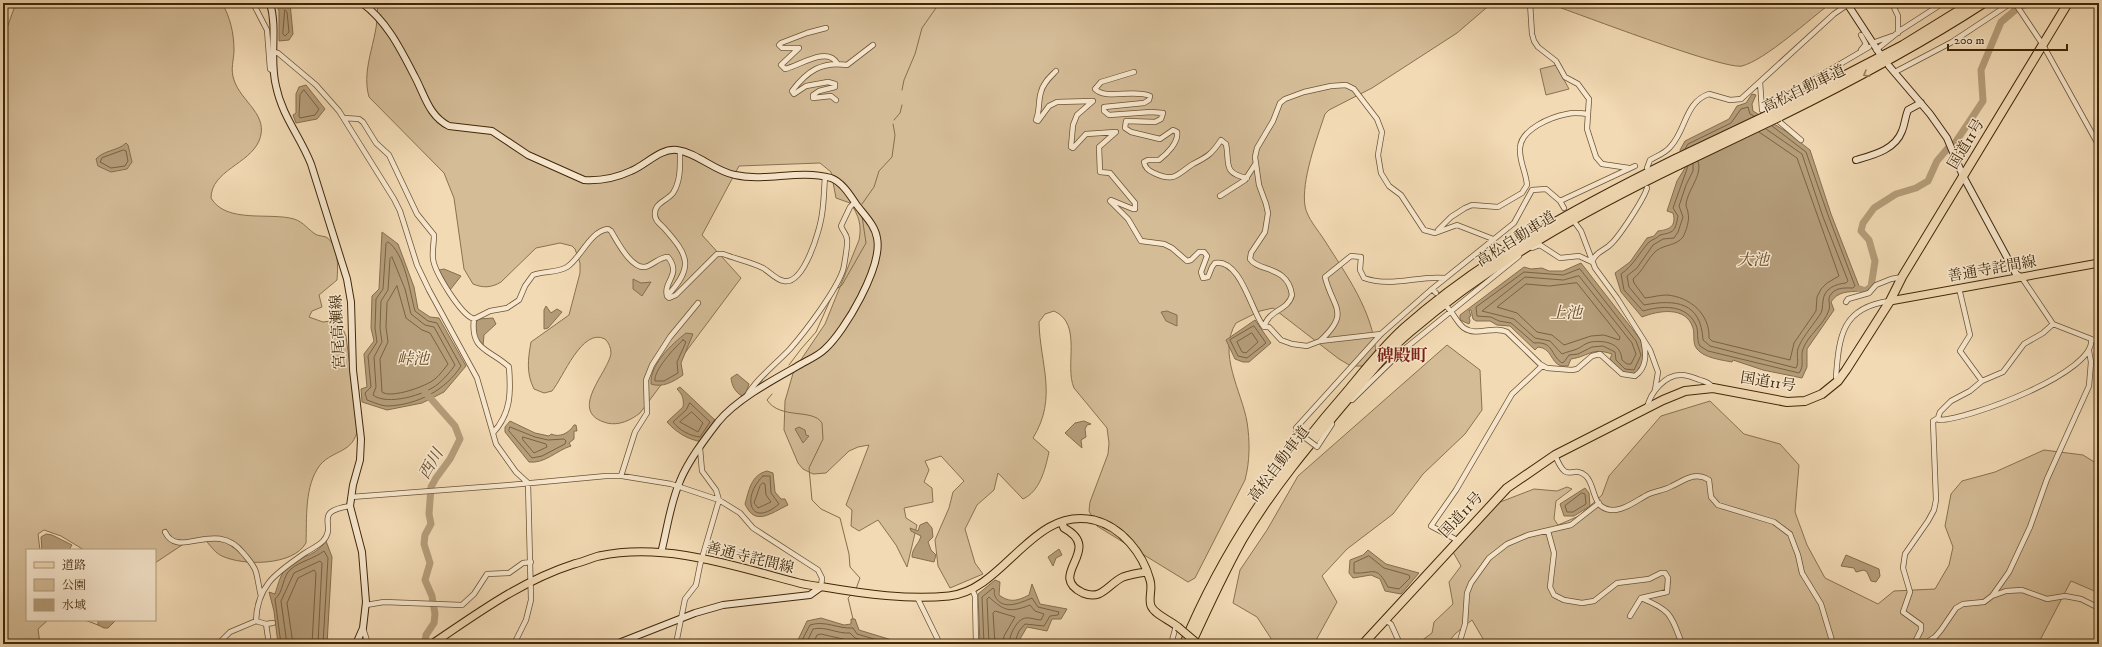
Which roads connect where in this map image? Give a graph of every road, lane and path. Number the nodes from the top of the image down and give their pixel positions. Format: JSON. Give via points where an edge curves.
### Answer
{"nodes":[{"id":1,"x":253,"y":3,"type":"edge"},
{"id":2,"x":270,"y":3,"type":"edge"},
{"id":3,"x":362,"y":3,"type":"edge"},
{"id":4,"x":1530,"y":3,"type":"edge"},
{"id":5,"x":1892,"y":3,"type":"edge"},
{"id":6,"x":1943,"y":3,"type":"edge"},
{"id":7,"x":1971,"y":3,"type":"edge"},
{"id":8,"x":1984,"y":3,"type":"edge"},
{"id":9,"x":2011,"y":3,"type":"edge"},
{"id":10,"x":2015,"y":3,"type":"edge"},
{"id":11,"x":2068,"y":3,"type":"edge"},
{"id":12,"x":1848,"y":4,"type":"edge"},
{"id":13,"x":826,"y":28,"type":"dead end"},
{"id":14,"x":1898,"y":33,"type":"junction"},
{"id":15,"x":1861,"y":35,"type":"dead end"},
{"id":16,"x":1875,"y":42,"type":"dead end"},
{"id":17,"x":872,"y":45,"type":"dead end"},
{"id":18,"x":2043,"y":45,"type":"junction"},
{"id":19,"x":1869,"y":46,"type":"dead end"},
{"id":20,"x":274,"y":52,"type":"junction"},
{"id":21,"x":1878,"y":52,"type":"joint"},
{"id":22,"x":1858,"y":54,"type":"junction"},
{"id":23,"x":838,"y":64,"type":"junction"},
{"id":24,"x":1889,"y":66,"type":"dead end"},
{"id":25,"x":1056,"y":71,"type":"dead end"},
{"id":26,"x":274,"y":72,"type":"junction"},
{"id":27,"x":1134,"y":72,"type":"dead end"},
{"id":28,"x":1895,"y":72,"type":"junction"},
{"id":29,"x":1760,"y":82,"type":"junction"},
{"id":30,"x":836,"y":100,"type":"dead end"},
{"id":31,"x":1921,"y":103,"type":"junction"},
{"id":32,"x":1762,"y":110,"type":"junction"},
{"id":33,"x":1588,"y":114,"type":"junction"},
{"id":34,"x":1777,"y":114,"type":"junction"},
{"id":35,"x":344,"y":118,"type":"junction"},
{"id":36,"x":1800,"y":140,"type":"dead end"},
{"id":37,"x":2099,"y":146,"type":"edge"},
{"id":38,"x":680,"y":151,"type":"junction"},
{"id":39,"x":1856,"y":160,"type":"dead end"},
{"id":40,"x":1677,"y":162,"type":"junction"},
{"id":41,"x":1256,"y":163,"type":"junction"},
{"id":42,"x":1635,"y":166,"type":"dead end"},
{"id":43,"x":1629,"y":168,"type":"junction"},
{"id":44,"x":1647,"y":168,"type":"dead end"},
{"id":45,"x":1963,"y":176,"type":"junction"},
{"id":46,"x":825,"y":177,"type":"junction"},
{"id":47,"x":1247,"y":178,"type":"junction"},
{"id":48,"x":1646,"y":188,"type":"dead end"},
{"id":49,"x":1220,"y":196,"type":"dead end"},
{"id":50,"x":1560,"y":201,"type":"junction"},
{"id":51,"x":855,"y":202,"type":"junction"},
{"id":52,"x":1564,"y":208,"type":"dead end"},
{"id":53,"x":1573,"y":220,"type":"dead end"},
{"id":54,"x":1435,"y":233,"type":"junction"},
{"id":55,"x":1493,"y":239,"type":"junction"},
{"id":56,"x":1592,"y":262,"type":"junction"},
{"id":57,"x":2099,"y":263,"type":"edge"},
{"id":58,"x":1902,"y":277,"type":"junction"},
{"id":59,"x":1445,"y":278,"type":"junction"},
{"id":60,"x":2022,"y":278,"type":"junction"},
{"id":61,"x":1958,"y":288,"type":"junction"},
{"id":62,"x":1432,"y":289,"type":"junction"},
{"id":63,"x":1436,"y":293,"type":"dead end"},
{"id":64,"x":667,"y":296,"type":"junction"},
{"id":65,"x":1890,"y":301,"type":"junction"},
{"id":66,"x":1846,"y":302,"type":"dead end"},
{"id":67,"x":698,"y":304,"type":"dead end"},
{"id":68,"x":1446,"y":306,"type":"dead end"},
{"id":69,"x":1452,"y":311,"type":"junction"},
{"id":70,"x":474,"y":319,"type":"junction"},
{"id":71,"x":2052,"y":324,"type":"junction"},
{"id":72,"x":1264,"y":328,"type":"junction"},
{"id":73,"x":1381,"y":334,"type":"junction"},
{"id":74,"x":1643,"y":339,"type":"junction"},
{"id":75,"x":2091,"y":339,"type":"junction"},
{"id":76,"x":1320,"y":341,"type":"junction"},
{"id":77,"x":2099,"y":342,"type":"edge"},
{"id":78,"x":2089,"y":352,"type":"junction"},
{"id":79,"x":1542,"y":366,"type":"junction"},
{"id":80,"x":1838,"y":381,"type":"junction"},
{"id":81,"x":1982,"y":381,"type":"junction"},
{"id":82,"x":1713,"y":388,"type":"junction"},
{"id":83,"x":1655,"y":390,"type":"junction"},
{"id":84,"x":745,"y":400,"type":"junction"},
{"id":85,"x":1647,"y":409,"type":"junction"},
{"id":86,"x":1938,"y":418,"type":"junction"},
{"id":87,"x":493,"y":434,"type":"junction"},
{"id":88,"x":700,"y":448,"type":"junction"},
{"id":89,"x":1555,"y":455,"type":"junction"},
{"id":90,"x":621,"y":476,"type":"junction"},
{"id":91,"x":528,"y":483,"type":"junction"},
{"id":92,"x":678,"y":487,"type":"junction"},
{"id":93,"x":351,"y":497,"type":"junction"},
{"id":94,"x":719,"y":500,"type":"junction"},
{"id":95,"x":1598,"y":503,"type":"junction"},
{"id":96,"x":350,"y":506,"type":"junction"},
{"id":97,"x":1062,"y":523,"type":"junction"},
{"id":98,"x":1548,"y":531,"type":"junction"},
{"id":99,"x":165,"y":532,"type":"dead end"},
{"id":100,"x":1457,"y":540,"type":"junction"},
{"id":101,"x":661,"y":553,"type":"junction"},
{"id":102,"x":702,"y":558,"type":"junction"},
{"id":103,"x":531,"y":562,"type":"junction"},
{"id":104,"x":1147,"y":572,"type":"junction"},
{"id":105,"x":531,"y":580,"type":"junction"},
{"id":106,"x":820,"y":586,"type":"junction"},
{"id":107,"x":972,"y":589,"type":"junction"},
{"id":108,"x":260,"y":596,"type":"junction"},
{"id":109,"x":1992,"y":596,"type":"junction"},
{"id":110,"x":917,"y":597,"type":"junction"},
{"id":111,"x":1641,"y":598,"type":"junction"},
{"id":112,"x":366,"y":605,"type":"junction"},
{"id":113,"x":2099,"y":608,"type":"edge"},
{"id":114,"x":1630,"y":616,"type":"dead end"},
{"id":115,"x":682,"y":618,"type":"junction"},
{"id":116,"x":1385,"y":620,"type":"junction"},
{"id":117,"x":256,"y":621,"type":"junction"},
{"id":118,"x":273,"y":623,"type":"dead end"},
{"id":119,"x":266,"y":624,"type":"junction"},
{"id":120,"x":1177,"y":626,"type":"junction"},
{"id":121,"x":363,"y":628,"type":"junction"},
{"id":122,"x":218,"y":644,"type":"edge"},
{"id":123,"x":269,"y":644,"type":"edge"},
{"id":124,"x":356,"y":644,"type":"edge"},
{"id":125,"x":368,"y":644,"type":"edge"},
{"id":126,"x":432,"y":644,"type":"edge"},
{"id":127,"x":514,"y":644,"type":"edge"},
{"id":128,"x":616,"y":644,"type":"edge"},
{"id":129,"x":676,"y":644,"type":"edge"},
{"id":130,"x":940,"y":644,"type":"edge"},
{"id":131,"x":976,"y":644,"type":"edge"},
{"id":132,"x":1171,"y":644,"type":"edge"},
{"id":133,"x":1184,"y":644,"type":"edge"},
{"id":134,"x":1191,"y":644,"type":"edge"},
{"id":135,"x":1198,"y":644,"type":"edge"},
{"id":136,"x":1363,"y":644,"type":"edge"},
{"id":137,"x":1400,"y":644,"type":"edge"},
{"id":138,"x":1459,"y":644,"type":"edge"},
{"id":139,"x":1682,"y":644,"type":"edge"},
{"id":140,"x":1832,"y":644,"type":"edge"},
{"id":141,"x":1914,"y":644,"type":"edge"},
{"id":142,"x":1924,"y":644,"type":"edge"}],
"edges":[{"from":1,"to":26,"type":"street","via":[[267,30],[270,68]]},
{"from":2,"to":20,"type":"street","name":"宮尾高瀬線","via":[[274,22]]},
{"from":3,"to":38,"type":"street","via":[[389,29],[431,110],[443,123],[492,131],[528,154],[584,180],[617,177],[642,166],[658,154],[671,150]]},
{"from":4,"to":33,"type":"street","via":[[1534,41],[1556,61],[1565,77],[1586,92],[1589,99]]},
{"from":5,"to":14,"type":"street","via":[[1898,16]]},
{"from":6,"to":14,"type":"street"},
{"from":7,"to":34,"type":"highway","name":"高松自動車道","via":[[1903,45]]},
{"from":8,"to":34,"type":"highway","name":"高松自動車道","one_way":true,"via":[[1857,79]]},
{"from":9,"to":28,"type":"street","via":[[1952,42]]},
{"from":10,"to":18,"type":"street"},
{"from":11,"to":18,"type":"highway","name":"国道11号"},
{"from":12,"to":21,"type":"street"},
{"from":12,"to":29,"type":"street"},
{"from":13,"to":23,"type":"street","via":[[781,43],[779,45],[782,48],[799,48],[781,65],[785,69],[806,60],[826,57],[832,58]]},
{"from":14,"to":16,"type":"street"},
{"from":14,"to":21,"type":"street"},
{"from":15,"to":22,"type":"street","via":[[1866,44]]},
{"from":17,"to":23,"type":"street","via":[[847,65]]},
{"from":18,"to":37,"type":"street"},
{"from":18,"to":45,"type":"highway","name":"国道11号"},
{"from":19,"to":22,"type":"street"},
{"from":20,"to":26,"type":"street","name":"宮尾高瀬線"},
{"from":20,"to":35,"type":"street","via":[[316,86]]},
{"from":22,"to":32,"type":"street"},
{"from":23,"to":30,"type":"street","via":[[826,64],[810,72],[792,91],[794,94],[806,86],[831,82],[836,84],[835,87],[819,91],[813,96],[831,96]]},
{"from":24,"to":28,"type":"street"},
{"from":25,"to":72,"type":"street","via":[[1045,82],[1040,92],[1036,120],[1038,121],[1050,106],[1057,102],[1093,101],[1077,115],[1073,125],[1071,146],[1073,148],[1077,145],[1086,134],[1116,132],[1099,147],[1100,172],[1110,173],[1136,207],[1133,209],[1110,201],[1128,219],[1141,241],[1164,244],[1187,261],[1199,252],[1206,253],[1201,272],[1203,278],[1208,277],[1215,263],[1231,268],[1249,296],[1258,321]]},
{"from":26,"to":93,"type":"street","name":"宮尾高瀬線","via":[[278,98],[286,118],[312,164],[350,292],[353,370],[361,439],[360,460]]},
{"from":27,"to":47,"type":"street","via":[[1101,82],[1095,89],[1105,93],[1150,96],[1144,103],[1104,107],[1104,111],[1109,115],[1163,113],[1161,119],[1155,122],[1126,121],[1124,128],[1131,132],[1160,139],[1173,130],[1177,132],[1177,138],[1159,160],[1144,162],[1150,171],[1164,176],[1177,176],[1207,157],[1221,140],[1226,144],[1228,167],[1234,174]]},
{"from":28,"to":31,"type":"street"},
{"from":29,"to":32,"type":"street"},
{"from":29,"to":44,"type":"street","via":[[1741,99],[1730,100],[1709,94],[1699,100],[1693,105],[1670,148],[1647,162]]},
{"from":31,"to":39,"type":"street","via":[[1908,110],[1903,130],[1895,142],[1881,152]]},
{"from":31,"to":45,"type":"street","via":[[1947,138]]},
{"from":32,"to":36,"type":"street","via":[[1784,124]]},
{"from":33,"to":43,"type":"street","via":[[1587,129],[1596,157],[1600,162]]},
{"from":33,"to":54,"type":"street","via":[[1568,114],[1551,119],[1524,137],[1520,149],[1526,179],[1522,193],[1498,207],[1472,205],[1451,217]]},
{"from":34,"to":40,"type":"highway","name":"高松自動車道","bridge":true},
{"from":35,"to":70,"type":"street","via":[[363,122],[376,143],[390,155],[417,214],[434,234],[433,260],[440,274],[456,303],[469,318]]},
{"from":35,"to":87,"type":"street","via":[[400,211],[417,265],[477,378]]},
{"from":38,"to":46,"type":"street","via":[[734,175],[757,178],[791,175]]},
{"from":38,"to":64,"type":"street","via":[[677,186],[672,195],[657,207],[655,213],[656,221],[682,249],[685,259],[682,278]]},
{"from":40,"to":133,"type":"highway","name":"高松自動車道","via":[[1600,197],[1507,251],[1427,309],[1376,354],[1309,434],[1239,534],[1211,584]]},
{"from":40,"to":134,"type":"highway","name":"高松自動車道","via":[[1512,256],[1432,314],[1382,358],[1275,490],[1243,539]]},
{"from":41,"to":47,"type":"street"},
{"from":41,"to":54,"type":"street","via":[[1256,148],[1273,121],[1280,103],[1304,92],[1346,85],[1361,96],[1380,126],[1378,164],[1384,181],[1401,195],[1424,230]]},
{"from":41,"to":72,"type":"street","via":[[1259,185],[1266,204],[1267,225],[1250,259],[1256,265],[1276,271],[1287,282],[1292,294],[1287,305],[1268,317]]},
{"from":42,"to":43,"type":"street"},
{"from":43,"to":50,"type":"street"},
{"from":45,"to":58,"type":"highway","name":"国道11号"},
{"from":45,"to":60,"type":"street","via":[[2016,274]]},
{"from":46,"to":51,"type":"street","via":[[842,185]]},
{"from":46,"to":64,"type":"street","via":[[822,214],[808,259],[800,274],[792,280],[784,281],[763,268],[717,254],[676,295],[669,298]]},
{"from":47,"to":49,"type":"street"},
{"from":48,"to":56,"type":"street","via":[[1636,210],[1611,244],[1596,253]]},
{"from":50,"to":52,"type":"street"},
{"from":50,"to":55,"type":"street","via":[[1546,189],[1532,190],[1514,223]]},
{"from":51,"to":84,"type":"street","via":[[841,226],[848,241],[844,268],[837,283],[804,331],[772,364]]},
{"from":51,"to":84,"type":"street","via":[[874,228],[878,250],[872,271],[847,322],[823,351]]},
{"from":53,"to":56,"type":"street","via":[[1581,231]]},
{"from":54,"to":55,"type":"street","via":[[1457,225]]},
{"from":55,"to":59,"type":"street"},
{"from":56,"to":69,"type":"street","via":[[1579,256],[1560,258],[1540,245],[1518,256]]},
{"from":56,"to":74,"type":"street"},
{"from":57,"to":60,"type":"main road","name":"善通寺詫間線"},
{"from":58,"to":65,"type":"highway","name":"国道11号"},
{"from":58,"to":66,"type":"street","via":[[1876,285],[1869,293],[1848,299]]},
{"from":59,"to":62,"type":"street"},
{"from":59,"to":76,"type":"street","via":[[1404,282],[1368,279],[1364,278],[1360,270],[1361,256],[1351,256],[1325,277],[1337,306],[1338,317],[1331,331]]},
{"from":60,"to":61,"type":"main road","name":"善通寺詫間線"},
{"from":60,"to":71,"type":"street"},
{"from":61,"to":65,"type":"main road","name":"善通寺詫間線"},
{"from":61,"to":81,"type":"street","via":[[1970,335],[1960,352]]},
{"from":62,"to":63,"type":"street"},
{"from":62,"to":73,"type":"street"},
{"from":64,"to":70,"type":"street","via":[[674,270],[668,257],[663,257],[647,267],[639,267],[625,255],[608,228],[595,236],[568,267],[533,275],[519,300],[507,308],[490,310]]},
{"from":65,"to":80,"type":"highway","name":"国道11号"},
{"from":65,"to":80,"type":"street","via":[[1867,307],[1848,321],[1840,340],[1836,377]]},
{"from":67,"to":90,"type":"street","via":[[670,337],[652,365],[646,380],[647,413],[635,432]]},
{"from":68,"to":69,"type":"street"},
{"from":69,"to":73,"type":"street","bridge":true,"via":[[1402,351],[1350,402],[1337,416],[1317,447],[1296,431],[1296,428]]},
{"from":69,"to":79,"type":"street","via":[[1464,328],[1476,331],[1502,329],[1507,332]]},
{"from":70,"to":87,"type":"street","via":[[472,334],[477,344],[509,367],[508,407],[505,418]]},
{"from":71,"to":75,"type":"street"},
{"from":71,"to":81,"type":"street","via":[[2043,333],[2024,344],[2003,372]]},
{"from":72,"to":76,"type":"street","via":[[1269,327],[1281,340],[1292,344],[1307,346]]},
{"from":73,"to":76,"type":"street"},
{"from":74,"to":79,"type":"street","via":[[1645,360],[1640,372],[1635,376],[1622,374],[1600,354],[1592,356],[1578,369],[1556,370]]},
{"from":74,"to":83,"type":"street","via":[[1658,372]]},
{"from":75,"to":77,"type":"street"},
{"from":75,"to":78,"type":"street"},
{"from":78,"to":86,"type":"street","via":[[2066,372],[2030,391],[1959,418]]},
{"from":78,"to":109,"type":"street","via":[[2091,376],[2081,407],[2047,478],[2030,527],[2010,572]]},
{"from":79,"to":100,"type":"street","via":[[1512,394],[1456,490],[1431,526]]},
{"from":80,"to":82,"type":"highway","name":"国道11号","via":[[1813,398],[1795,402]]},
{"from":81,"to":86,"type":"street","via":[[1944,407]]},
{"from":82,"to":83,"type":"street","via":[[1708,383],[1681,375],[1669,378]]},
{"from":82,"to":85,"type":"highway","name":"国道11号","via":[[1685,391]]},
{"from":83,"to":85,"type":"street"},
{"from":84,"to":88,"type":"street","via":[[719,421]]},
{"from":85,"to":89,"type":"highway","name":"国道11号"},
{"from":86,"to":141,"type":"street","via":[[1932,423],[1937,484],[1934,510],[1909,545],[1903,559],[1903,568],[1910,586],[1903,612],[1921,625]]},
{"from":87,"to":91,"type":"street","via":[[504,457]]},
{"from":88,"to":92,"type":"street","via":[[684,472]]},
{"from":88,"to":94,"type":"street","via":[[702,471],[716,490]]},
{"from":89,"to":95,"type":"street","via":[[1561,470],[1565,473],[1579,472],[1586,477],[1591,483]]},
{"from":89,"to":100,"type":"highway","name":"国道11号","via":[[1507,488]]},
{"from":90,"to":91,"type":"street"},
{"from":90,"to":92,"type":"street"},
{"from":91,"to":93,"type":"street"},
{"from":91,"to":103,"type":"street"},
{"from":92,"to":94,"type":"street"},
{"from":92,"to":101,"type":"street"},
{"from":93,"to":96,"type":"street","name":"宮尾高瀬線"},
{"from":94,"to":102,"type":"street"},
{"from":94,"to":106,"type":"street","via":[[740,513],[753,528],[818,570],[822,578]]},
{"from":95,"to":98,"type":"street","via":[[1580,520]]},
{"from":95,"to":140,"type":"street","via":[[1606,508],[1624,508],[1689,477],[1704,477],[1709,480],[1711,498],[1718,505],[1774,522],[1790,534],[1802,574],[1821,604]]},
{"from":96,"to":108,"type":"street","via":[[335,508],[330,512],[327,518],[328,531],[322,542],[276,573]]},
{"from":96,"to":112,"type":"street","name":"宮尾高瀬線","via":[[362,552]]},
{"from":97,"to":104,"type":"main road","name":"善通寺詫間線","via":[[1086,519],[1116,530],[1132,545]]},
{"from":97,"to":104,"type":"main road","via":[[1079,542],[1080,550],[1070,571],[1070,580],[1072,585],[1083,592],[1097,595],[1105,592],[1122,578]]},
{"from":97,"to":107,"type":"main road","name":"善通寺詫間線","via":[[1046,529],[984,582]]},
{"from":98,"to":111,"type":"street","via":[[1554,553],[1550,587],[1554,595],[1570,601],[1589,602],[1600,597],[1617,583],[1649,579],[1665,573],[1668,578],[1667,592]]},
{"from":98,"to":138,"type":"street","via":[[1528,535],[1507,544],[1480,569],[1467,592],[1465,624]]},
{"from":99,"to":108,"type":"street","via":[[168,539],[175,543],[217,538],[232,542],[239,547],[255,570]]},
{"from":100,"to":116,"type":"highway","name":"国道11号"},
{"from":101,"to":102,"type":"main road","name":"善通寺詫間線"},
{"from":101,"to":105,"type":"main road","name":"善通寺詫間線","via":[[628,552],[598,556]]},
{"from":102,"to":106,"type":"main road","name":"善通寺詫間線","via":[[802,584]]},
{"from":102,"to":115,"type":"street","via":[[696,585],[685,598]]},
{"from":103,"to":105,"type":"street"},
{"from":103,"to":112,"type":"street","via":[[523,563],[508,573],[487,574],[474,594],[462,605],[384,602]]},
{"from":104,"to":120,"type":"main road","name":"善通寺詫間線","via":[[1151,583],[1152,608]]},
{"from":105,"to":126,"type":"main road","name":"善通寺詫間線"},
{"from":105,"to":127,"type":"street","via":[[530,610]]},
{"from":106,"to":110,"type":"main road","name":"善通寺詫間線","via":[[857,593]]},
{"from":106,"to":115,"type":"street","via":[[810,595],[723,605]]},
{"from":107,"to":110,"type":"main road","name":"善通寺詫間線","via":[[948,596]]},
{"from":107,"to":131,"type":"street","via":[[975,596]]},
{"from":108,"to":117,"type":"street","via":[[257,601]]},
{"from":109,"to":113,"type":"street","via":[[2006,591],[2022,590],[2047,600],[2065,596],[2080,599]]},
{"from":109,"to":142,"type":"street","via":[[1984,602],[1963,604],[1956,608],[1938,634]]},
{"from":110,"to":130,"type":"street"},
{"from":111,"to":114,"type":"street"},
{"from":111,"to":139,"type":"street","via":[[1663,607],[1668,612]]},
{"from":112,"to":121,"type":"street","name":"宮尾高瀬線"},
{"from":115,"to":128,"type":"street"},
{"from":115,"to":129,"type":"street"},
{"from":116,"to":136,"type":"highway","name":"国道11号"},
{"from":116,"to":137,"type":"street","via":[[1391,624]]},
{"from":117,"to":119,"type":"street"},
{"from":117,"to":122,"type":"street","via":[[230,632]]},
{"from":118,"to":119,"type":"street"},
{"from":119,"to":123,"type":"street"},
{"from":120,"to":132,"type":"street"},
{"from":120,"to":135,"type":"main road","name":"善通寺詫間線","bridge":true},
{"from":121,"to":124,"type":"street","name":"宮尾高瀬線"},
{"from":121,"to":125,"type":"street","via":[[367,634]]}]}
